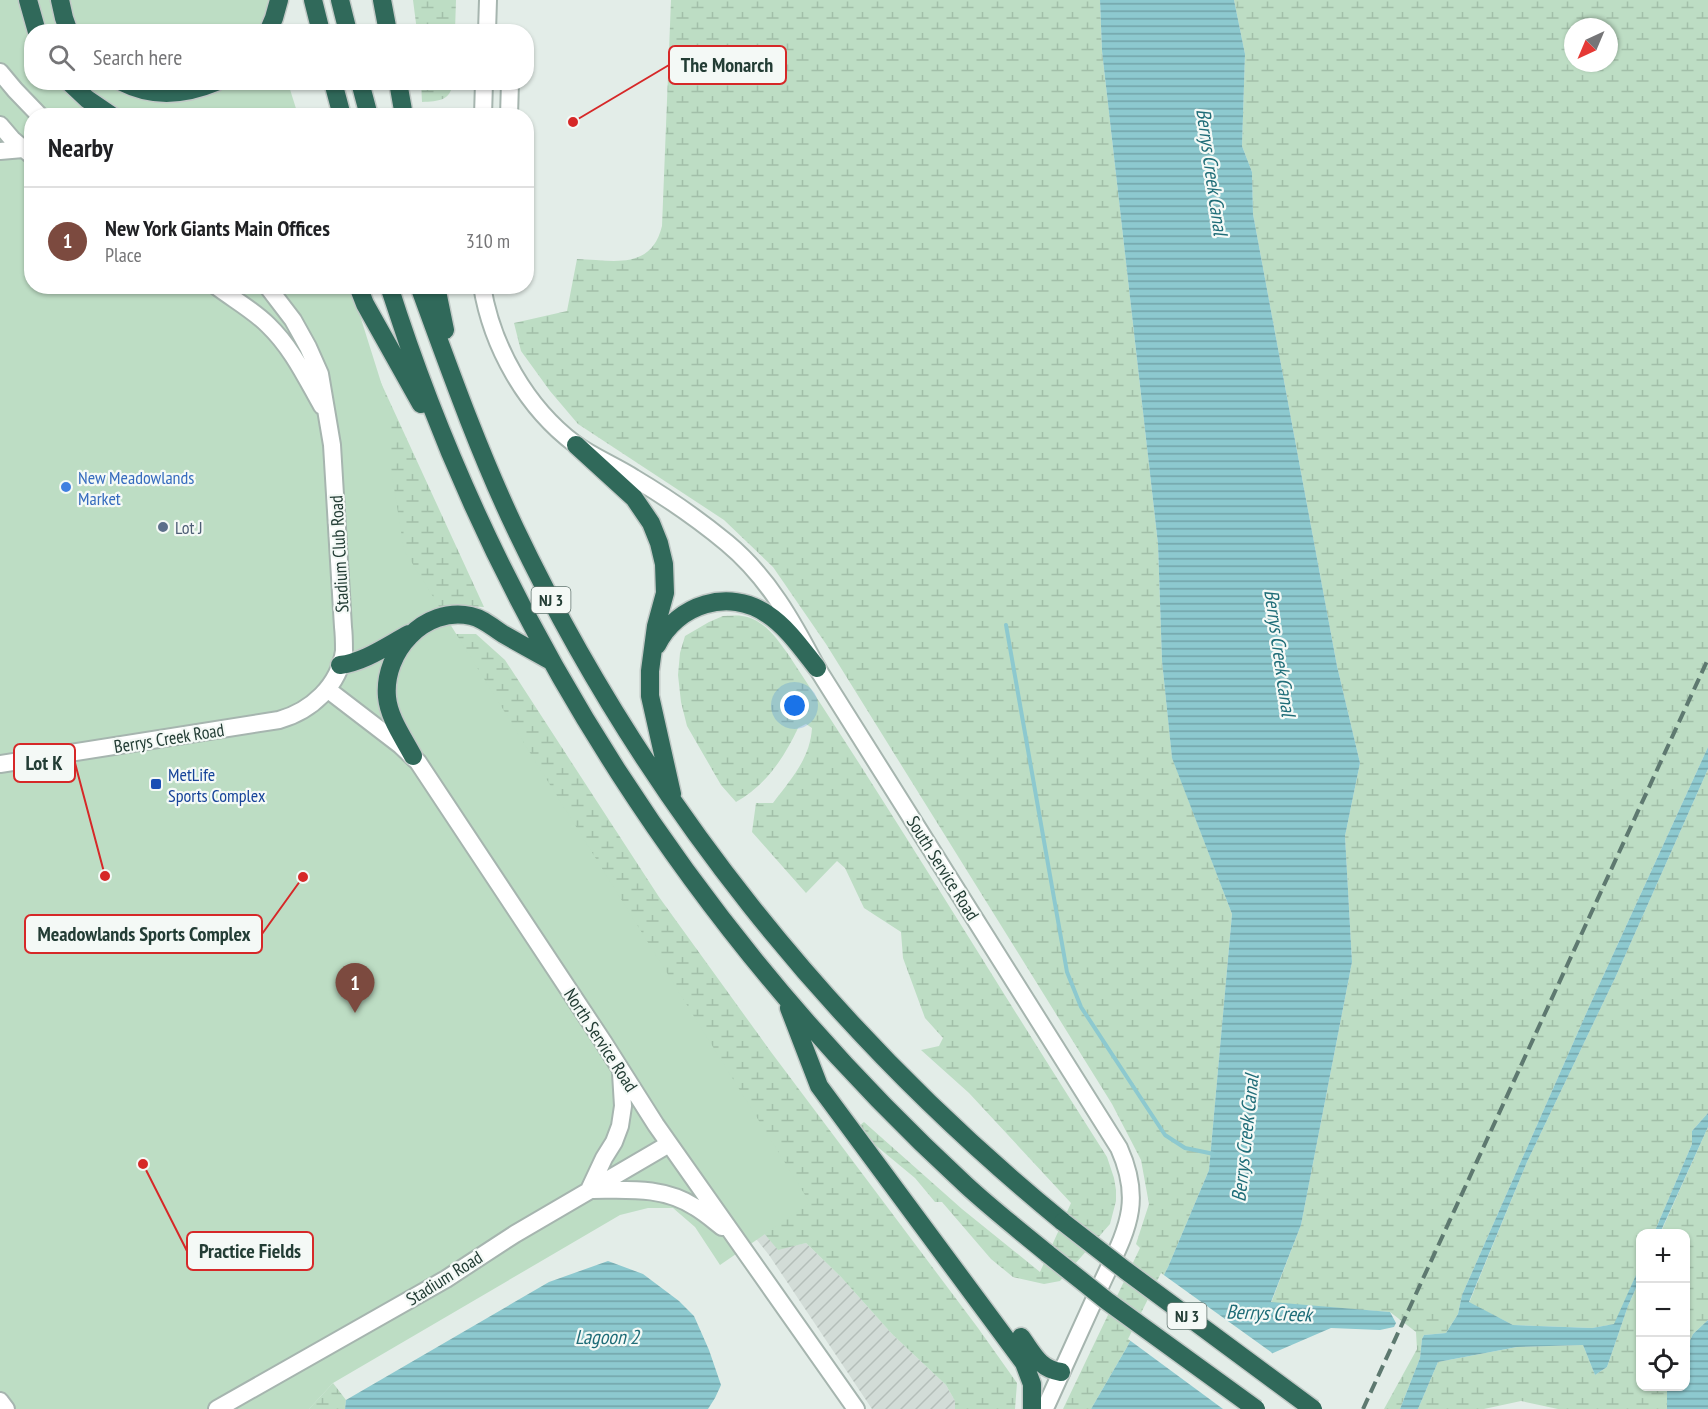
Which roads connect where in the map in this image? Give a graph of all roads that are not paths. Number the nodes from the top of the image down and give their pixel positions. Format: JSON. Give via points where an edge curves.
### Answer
{"nodes":[{"id":1,"x":28,"y":0,"type":"edge"},
{"id":2,"x":60,"y":0,"type":"edge"},
{"id":3,"x":279,"y":0,"type":"edge"},
{"id":4,"x":313,"y":0,"type":"edge"},
{"id":5,"x":340,"y":0,"type":"edge"},
{"id":6,"x":382,"y":0,"type":"edge"},
{"id":7,"x":488,"y":0,"type":"edge"},
{"id":8,"x":35,"y":24,"type":"edge"},
{"id":9,"x":66,"y":24,"type":"edge"},
{"id":10,"x":271,"y":24,"type":"edge"},
{"id":11,"x":319,"y":24,"type":"edge"},
{"id":12,"x":346,"y":24,"type":"edge"},
{"id":13,"x":386,"y":24,"type":"edge"},
{"id":14,"x":487,"y":24,"type":"edge"},
{"id":15,"x":0,"y":72,"type":"edge"},
{"id":16,"x":77,"y":90,"type":"edge"},
{"id":17,"x":145,"y":90,"type":"edge"},
{"id":18,"x":196,"y":90,"type":"edge"},
{"id":19,"x":335,"y":90,"type":"edge"},
{"id":20,"x":362,"y":90,"type":"edge"},
{"id":21,"x":399,"y":90,"type":"edge"},
{"id":22,"x":484,"y":90,"type":"edge"},
{"id":23,"x":510,"y":90,"type":"edge"},
{"id":24,"x":32,"y":108,"type":"edge"},
{"id":25,"x":100,"y":108,"type":"edge"},
{"id":26,"x":340,"y":108,"type":"edge"},
{"id":27,"x":367,"y":108,"type":"edge"},
{"id":28,"x":403,"y":108,"type":"edge"},
{"id":29,"x":483,"y":108,"type":"edge"},
{"id":30,"x":509,"y":108,"type":"edge"},
{"id":31,"x":0,"y":125,"type":"edge"},
{"id":32,"x":24,"y":150,"type":"edge"},
{"id":33,"x":0,"y":151,"type":"edge"},
{"id":34,"x":24,"y":153,"type":"edge"},
{"id":35,"x":227,"y":294,"type":"edge"},
{"id":36,"x":273,"y":294,"type":"edge"},
{"id":37,"x":361,"y":294,"type":"edge"},
{"id":38,"x":392,"y":294,"type":"edge"},
{"id":39,"x":422,"y":294,"type":"edge"},
{"id":40,"x":438,"y":294,"type":"edge"},
{"id":41,"x":484,"y":294,"type":"edge"},
{"id":42,"x":454,"y":382,"type":"junction"},
{"id":43,"x":327,"y":415,"type":"junction"},
{"id":44,"x":576,"y":445,"type":"junction"},
{"id":45,"x":458,"y":472,"type":"junction"},
{"id":46,"x":412,"y":633,"type":"junction"},
{"id":47,"x":653,"y":655,"type":"junction"},
{"id":48,"x":551,"y":661,"type":"junction"},
{"id":49,"x":340,"y":665,"type":"junction"},
{"id":50,"x":817,"y":668,"type":"junction"},
{"id":51,"x":327,"y":689,"type":"junction"},
{"id":52,"x":413,"y":756,"type":"junction"},
{"id":53,"x":0,"y":764,"type":"edge"},
{"id":54,"x":675,"y":805,"type":"junction"},
{"id":55,"x":784,"y":995,"type":"junction"},
{"id":56,"x":621,"y":1070,"type":"junction"},
{"id":57,"x":851,"y":1129,"type":"junction"},
{"id":58,"x":669,"y":1144,"type":"junction"},
{"id":59,"x":589,"y":1190,"type":"junction"},
{"id":60,"x":734,"y":1237,"type":"junction"},
{"id":61,"x":1061,"y":1372,"type":"junction"},
{"id":62,"x":0,"y":1401,"type":"edge"},
{"id":63,"x":6,"y":1409,"type":"edge"},
{"id":64,"x":217,"y":1409,"type":"edge"},
{"id":65,"x":856,"y":1409,"type":"edge"},
{"id":66,"x":1032,"y":1409,"type":"edge"},
{"id":67,"x":1043,"y":1409,"type":"edge"},
{"id":68,"x":1256,"y":1409,"type":"edge"},
{"id":69,"x":1313,"y":1409,"type":"edge"}],
"edges":[{"from":1,"to":8,"type":"highway"},
{"from":2,"to":9,"type":"highway"},
{"from":3,"to":10,"type":"highway"},
{"from":4,"to":11,"type":"highway"},
{"from":5,"to":12,"type":"highway"},
{"from":6,"to":13,"type":"highway"},
{"from":7,"to":14,"type":"street"},
{"from":15,"to":24,"type":"street"},
{"from":16,"to":25,"type":"highway"},
{"from":17,"to":18,"type":"highway"},
{"from":19,"to":26,"type":"highway"},
{"from":20,"to":27,"type":"highway"},
{"from":21,"to":28,"type":"highway"},
{"from":22,"to":29,"type":"street"},
{"from":23,"to":30,"type":"street"},
{"from":31,"to":32,"type":"street"},
{"from":33,"to":34,"type":"street"},
{"from":35,"to":43,"type":"street","name":"Stadium Club Road","via":[[260,318],[292,353]]},
{"from":36,"to":43,"type":"street","name":"Stadium Club Road","via":[[314,359]]},
{"from":37,"to":45,"type":"highway"},
{"from":38,"to":45,"type":"highway","number":"NJ 3"},
{"from":39,"to":42,"type":"highway","number":"NJ 3"},
{"from":40,"to":42,"type":"highway"},
{"from":41,"to":44,"type":"street","name":"South Service Road","via":[[493,328],[516,376],[548,419]]},
{"from":42,"to":54,"type":"highway","number":"NJ 3","via":[[498,489],[553,604],[616,714]]},
{"from":43,"to":49,"type":"street","name":"Stadium Club Road","via":[[334,467],[343,627]]},
{"from":44,"to":47,"type":"highway","via":[[634,498],[656,532],[665,583]]},
{"from":44,"to":50,"type":"street","name":"South Service Road","via":[[656,492],[739,554],[788,613]]},
{"from":45,"to":48,"type":"highway","number":"NJ 3"},
{"from":46,"to":48,"type":"highway","via":[[439,618],[468,616],[488,623]]},
{"from":46,"to":49,"type":"highway","via":[[365,658]]},
{"from":46,"to":52,"type":"highway","via":[[393,663],[387,688],[391,712]]},
{"from":47,"to":50,"type":"highway","via":[[661,636],[680,616],[707,603],[728,601],[749,605],[768,615]]},
{"from":47,"to":54,"type":"highway","via":[[650,696]]},
{"from":48,"to":55,"type":"highway","number":"NJ 3","via":[[655,827]]},
{"from":49,"to":51,"type":"street","name":"Stadium Club Road"},
{"from":50,"to":61,"type":"street","name":"South Service Road","via":[[1123,1157],[1131,1191],[1127,1225]]},
{"from":51,"to":52,"type":"street","name":"North Service Road"},
{"from":51,"to":53,"type":"street","name":"Berrys Creek Road","via":[[310,707],[279,720]]},
{"from":52,"to":56,"type":"street","name":"North Service Road"},
{"from":54,"to":69,"type":"highway","number":"NJ 3","bridge":true,"via":[[768,929],[873,1047],[964,1137],[1125,1270]]},
{"from":55,"to":57,"type":"highway","via":[[819,1086]]},
{"from":55,"to":68,"type":"highway","number":"NJ 3","bridge":true,"via":[[839,1058],[967,1186],[1107,1301]]},
{"from":56,"to":58,"type":"street","name":"North Service Road"},
{"from":56,"to":59,"type":"street","via":[[620,1126]]},
{"from":57,"to":61,"type":"highway","via":[[910,1189],[1040,1362],[1047,1369]]},
{"from":57,"to":66,"type":"highway","via":[[1024,1363],[1032,1384]]},
{"from":58,"to":59,"type":"street","name":"Stadium Road"},
{"from":58,"to":60,"type":"street","name":"North Service Road"},
{"from":59,"to":60,"type":"street","via":[[662,1192],[695,1207]]},
{"from":59,"to":64,"type":"street","name":"Stadium Road","via":[[446,1279]]},
{"from":60,"to":65,"type":"street","name":"North Service Road"},
{"from":61,"to":67,"type":"street"},
{"from":62,"to":63,"type":"street"}]}
